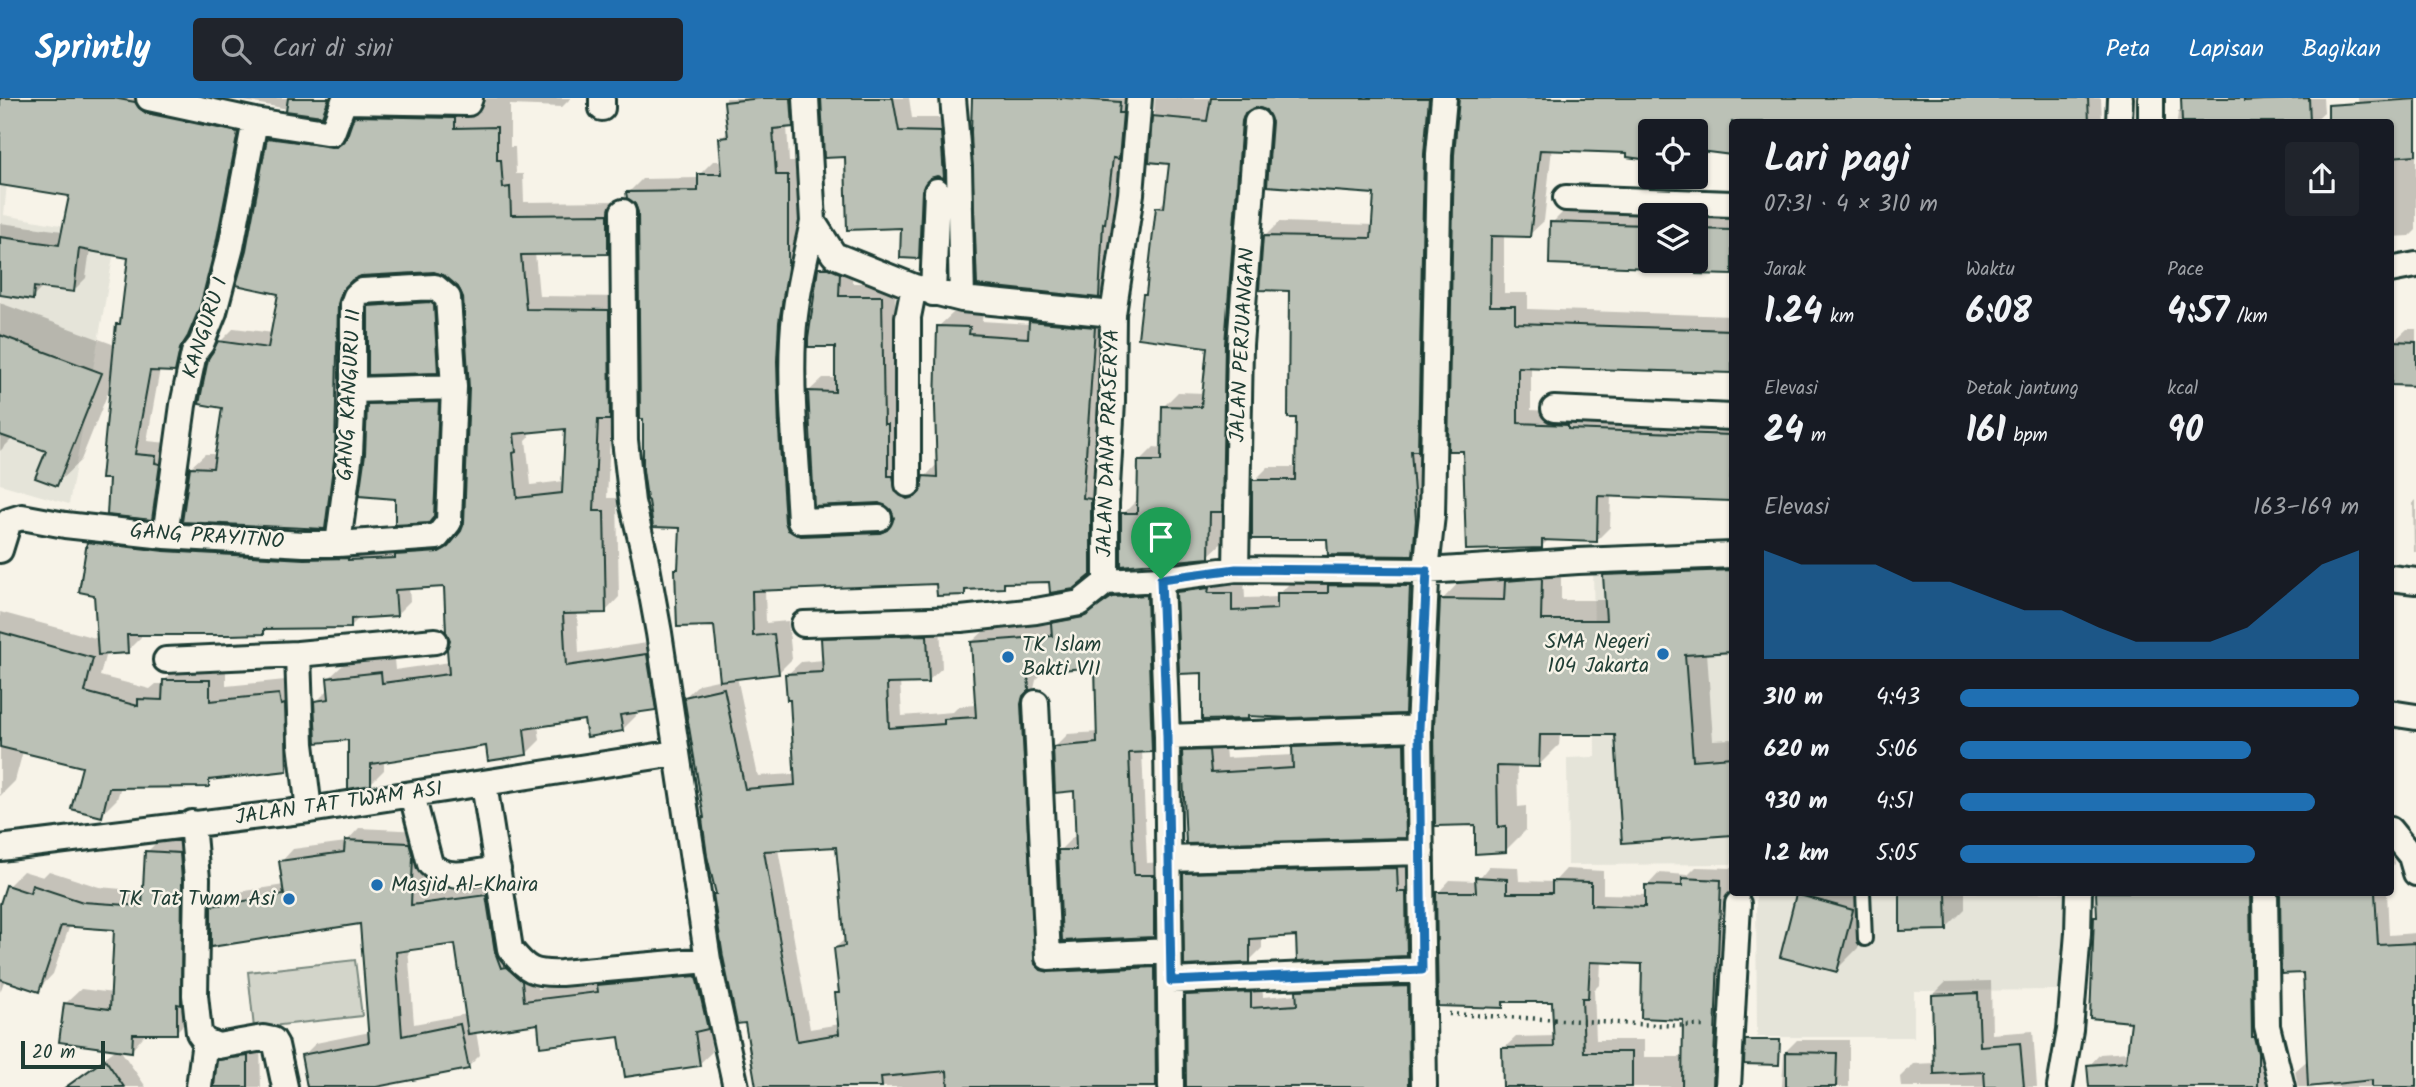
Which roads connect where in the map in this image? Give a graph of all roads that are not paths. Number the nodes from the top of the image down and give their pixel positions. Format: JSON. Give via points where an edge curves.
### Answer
{"nodes":[{"id":1,"x":149,"y":98,"type":"edge"},
{"id":2,"x":470,"y":98,"type":"edge"},
{"id":3,"x":806,"y":98,"type":"edge"},
{"id":4,"x":953,"y":98,"type":"edge"},
{"id":5,"x":1139,"y":98,"type":"edge"},
{"id":6,"x":1444,"y":98,"type":"edge"},
{"id":7,"x":2120,"y":98,"type":"edge"},
{"id":8,"x":2151,"y":98,"type":"edge"},
{"id":9,"x":344,"y":100,"type":"edge"},
{"id":10,"x":2119,"y":119,"type":"edge"},
{"id":11,"x":2151,"y":119,"type":"edge"},
{"id":12,"x":255,"y":121,"type":"junction"},
{"id":13,"x":1258,"y":122,"type":"dead end"},
{"id":14,"x":937,"y":191,"type":"dead end"},
{"id":15,"x":1566,"y":198,"type":"dead end"},
{"id":16,"x":1729,"y":204,"type":"edge"},
{"id":17,"x":623,"y":212,"type":"dead end"},
{"id":18,"x":813,"y":222,"type":"junction"},
{"id":19,"x":2416,"y":265,"type":"edge"},
{"id":20,"x":2394,"y":269,"type":"edge"},
{"id":21,"x":924,"y":290,"type":"junction"},
{"id":22,"x":962,"y":299,"type":"junction"},
{"id":23,"x":1113,"y":314,"type":"junction"},
{"id":24,"x":454,"y":387,"type":"junction"},
{"id":25,"x":354,"y":390,"type":"junction"},
{"id":26,"x":1554,"y":409,"type":"dead end"},
{"id":27,"x":1729,"y":417,"type":"edge"},
{"id":28,"x":908,"y":484,"type":"dead end"},
{"id":29,"x":879,"y":518,"type":"dead end"},
{"id":30,"x":165,"y":536,"type":"junction"},
{"id":31,"x":338,"y":544,"type":"junction"},
{"id":32,"x":0,"y":550,"type":"edge"},
{"id":33,"x":1729,"y":555,"type":"edge"},
{"id":34,"x":1236,"y":569,"type":"junction"},
{"id":35,"x":1427,"y":571,"type":"junction"},
{"id":36,"x":2394,"y":578,"type":"edge"},
{"id":37,"x":1161,"y":579,"type":"junction"},
{"id":38,"x":2416,"y":581,"type":"edge"},
{"id":39,"x":1105,"y":582,"type":"junction"},
{"id":40,"x":804,"y":624,"type":"dead end"},
{"id":41,"x":435,"y":641,"type":"dead end"},
{"id":42,"x":298,"y":654,"type":"junction"},
{"id":43,"x":166,"y":660,"type":"dead end"},
{"id":44,"x":1036,"y":703,"type":"dead end"},
{"id":45,"x":2394,"y":714,"type":"edge"},
{"id":46,"x":2416,"y":717,"type":"edge"},
{"id":47,"x":1419,"y":728,"type":"junction"},
{"id":48,"x":1167,"y":737,"type":"junction"},
{"id":49,"x":676,"y":753,"type":"junction"},
{"id":50,"x":484,"y":784,"type":"junction"},
{"id":51,"x":412,"y":795,"type":"junction"},
{"id":52,"x":309,"y":810,"type":"junction"},
{"id":53,"x":192,"y":823,"type":"junction"},
{"id":54,"x":2394,"y":835,"type":"edge"},
{"id":55,"x":0,"y":848,"type":"edge"},
{"id":56,"x":1421,"y":852,"type":"junction"},
{"id":57,"x":1169,"y":859,"type":"junction"},
{"id":58,"x":498,"y":869,"type":"junction"},
{"id":59,"x":2416,"y":873,"type":"edge"},
{"id":60,"x":1863,"y":896,"type":"edge"},
{"id":61,"x":2079,"y":896,"type":"edge"},
{"id":62,"x":2265,"y":896,"type":"edge"},
{"id":63,"x":1738,"y":905,"type":"dead end"},
{"id":64,"x":1865,"y":939,"type":"dead end"},
{"id":65,"x":1169,"y":951,"type":"junction"},
{"id":66,"x":708,"y":960,"type":"junction"},
{"id":67,"x":1422,"y":970,"type":"junction"},
{"id":68,"x":1171,"y":981,"type":"junction"},
{"id":69,"x":205,"y":1041,"type":"junction"},
{"id":70,"x":199,"y":1087,"type":"edge"},
{"id":71,"x":285,"y":1087,"type":"edge"},
{"id":72,"x":736,"y":1087,"type":"edge"},
{"id":73,"x":1171,"y":1087,"type":"edge"},
{"id":74,"x":1424,"y":1087,"type":"edge"},
{"id":75,"x":1728,"y":1087,"type":"edge"},
{"id":76,"x":2060,"y":1087,"type":"edge"},
{"id":77,"x":2282,"y":1087,"type":"edge"}],
"edges":[{"from":1,"to":12,"type":"street"},
{"from":2,"to":9,"type":"street","via":[[468,103]]},
{"from":3,"to":18,"type":"street"},
{"from":4,"to":22,"type":"street"},
{"from":5,"to":23,"type":"street","name":"JALAN DANA PRASERYA","via":[[1131,194]]},
{"from":6,"to":35,"type":"street"},
{"from":7,"to":10,"type":"street"},
{"from":8,"to":11,"type":"street"},
{"from":9,"to":12,"type":"street","via":[[332,133]]},
{"from":12,"to":30,"type":"street","name":"KANGURU I","via":[[214,312],[194,353]]},
{"from":13,"to":34,"type":"street","name":"JALAN PERJUANGAN","via":[[1240,345]]},
{"from":14,"to":21,"type":"street"},
{"from":15,"to":16,"type":"street"},
{"from":17,"to":49,"type":"street","via":[[625,440]]},
{"from":18,"to":21,"type":"street","via":[[834,255]]},
{"from":18,"to":29,"type":"street","via":[[793,338],[800,521]]},
{"from":19,"to":20,"type":"street"},
{"from":21,"to":22,"type":"street"},
{"from":21,"to":28,"type":"street","via":[[908,317]]},
{"from":22,"to":23,"type":"street"},
{"from":23,"to":39,"type":"street","name":"JALAN DANA PRASERYA"},
{"from":24,"to":25,"type":"street"},
{"from":24,"to":25,"type":"street","name":"GANG KANGURU II","via":[[448,298],[435,287],[362,291],[356,296]]},
{"from":24,"to":31,"type":"street","name":"GANG PRAYITNO","via":[[449,522],[437,537]]},
{"from":25,"to":31,"type":"street","name":"GANG KANGURU II"},
{"from":26,"to":27,"type":"street"},
{"from":30,"to":31,"type":"street","name":"GANG PRAYITNO"},
{"from":30,"to":32,"type":"street","name":"GANG PRAYITNO","via":[[22,517],[9,521]]},
{"from":33,"to":35,"type":"street","name":"JALAN DANA PRASERYA"},
{"from":34,"to":35,"type":"street","name":"JALAN DANA PRASERYA"},
{"from":34,"to":37,"type":"street","name":"JALAN DANA PRASERYA"},
{"from":35,"to":47,"type":"street"},
{"from":36,"to":38,"type":"street"},
{"from":37,"to":39,"type":"street","name":"JALAN DANA PRASERYA"},
{"from":37,"to":48,"type":"street"},
{"from":39,"to":40,"type":"street","via":[[1080,603],[1036,611],[961,620]]},
{"from":41,"to":42,"type":"street"},
{"from":42,"to":43,"type":"street"},
{"from":42,"to":52,"type":"street"},
{"from":44,"to":65,"type":"street","via":[[1048,957]]},
{"from":45,"to":46,"type":"street"},
{"from":47,"to":48,"type":"street"},
{"from":47,"to":56,"type":"street"},
{"from":48,"to":57,"type":"street"},
{"from":49,"to":50,"type":"street","name":"JALAN TAT TWAM ASI"},
{"from":49,"to":66,"type":"street"},
{"from":50,"to":51,"type":"street","name":"JALAN TAT TWAM ASI"},
{"from":50,"to":58,"type":"street"},
{"from":51,"to":52,"type":"street","name":"JALAN TAT TWAM ASI"},
{"from":51,"to":58,"type":"street","via":[[429,864],[450,876]]},
{"from":52,"to":53,"type":"street","name":"JALAN TAT TWAM ASI"},
{"from":53,"to":55,"type":"street","name":"JALAN TAT TWAM ASI"},
{"from":53,"to":69,"type":"street","via":[[197,879],[195,995],[199,1033]]},
{"from":54,"to":59,"type":"street","via":[[2411,856]]},
{"from":56,"to":57,"type":"street"},
{"from":56,"to":67,"type":"street"},
{"from":57,"to":65,"type":"street"},
{"from":58,"to":66,"type":"street","via":[[510,949],[524,967],[539,973],[561,973]]},
{"from":60,"to":64,"type":"lane"},
{"from":61,"to":76,"type":"street","via":[[2070,1030]]},
{"from":62,"to":77,"type":"street","via":[[2267,1026]]},
{"from":63,"to":75,"type":"street"},
{"from":65,"to":68,"type":"street"},
{"from":66,"to":72,"type":"street"},
{"from":67,"to":68,"type":"street"},
{"from":67,"to":74,"type":"street"},
{"from":68,"to":73,"type":"street"},
{"from":69,"to":70,"type":"street"},
{"from":69,"to":71,"type":"street","via":[[218,1046],[273,1040]]}]}
